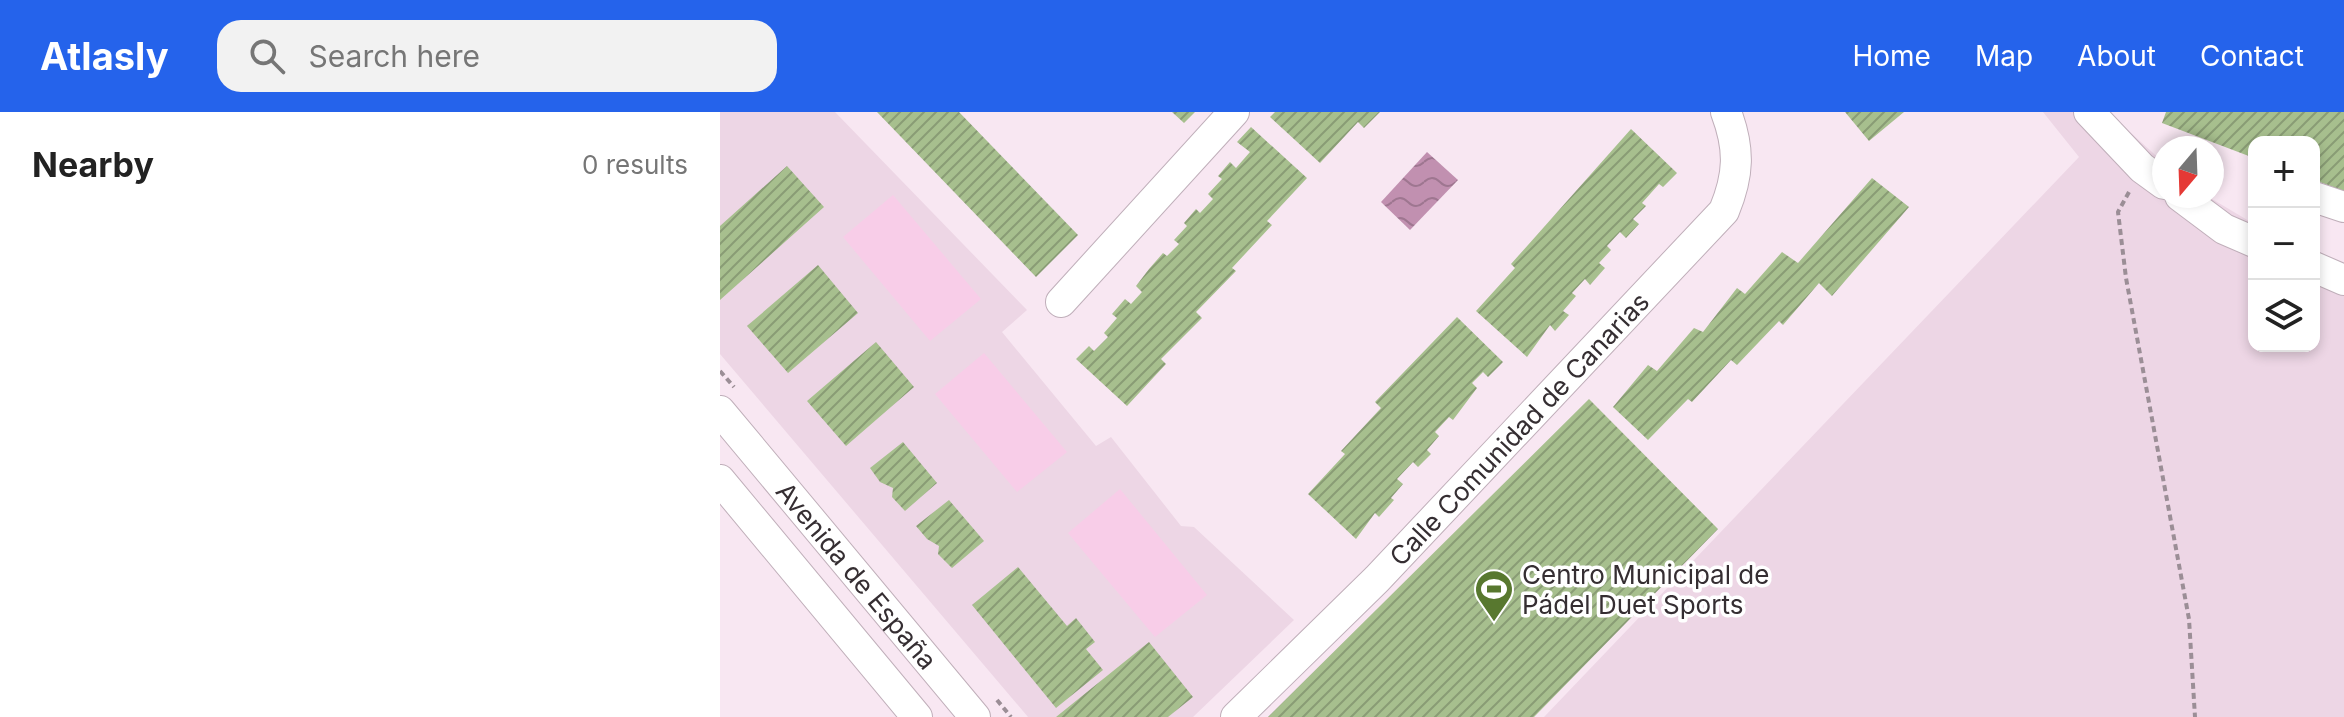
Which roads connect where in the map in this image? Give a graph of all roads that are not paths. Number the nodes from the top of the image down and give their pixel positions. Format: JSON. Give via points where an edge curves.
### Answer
{"nodes":[{"id":1,"x":1234,"y":112,"type":"edge"},
{"id":2,"x":1726,"y":112,"type":"edge"},
{"id":3,"x":2089,"y":112,"type":"edge"},
{"id":4,"x":2152,"y":175,"type":"edge"},
{"id":5,"x":2320,"y":199,"type":"edge"},
{"id":6,"x":2344,"y":207,"type":"edge"},
{"id":7,"x":2196,"y":208,"type":"edge"},
{"id":8,"x":2248,"y":239,"type":"edge"},
{"id":9,"x":2320,"y":270,"type":"edge"},
{"id":10,"x":2344,"y":280,"type":"edge"},
{"id":11,"x":1061,"y":302,"type":"dead end"},
{"id":12,"x":720,"y":411,"type":"edge"},
{"id":13,"x":730,"y":428,"type":"edge"},
{"id":14,"x":724,"y":490,"type":"edge"},
{"id":15,"x":917,"y":717,"type":"edge"},
{"id":16,"x":975,"y":717,"type":"edge"},
{"id":17,"x":1236,"y":717,"type":"edge"}],
"edges":[{"from":1,"to":11,"type":"street"},
{"from":2,"to":17,"type":"street","name":"Calle Comunidad de Canarias","via":[[1738,162],[1724,211],[1377,579]]},
{"from":3,"to":4,"type":"street"},
{"from":5,"to":6,"type":"street"},
{"from":7,"to":8,"type":"street"},
{"from":9,"to":10,"type":"street"},
{"from":12,"to":13,"type":"street","name":"Avenida de España"},
{"from":13,"to":14,"type":"street","name":"Avenida de España","via":[[749,459],[740,484]]},
{"from":13,"to":16,"type":"street","name":"Avenida de España"},
{"from":14,"to":15,"type":"street","name":"Avenida de España"}]}
